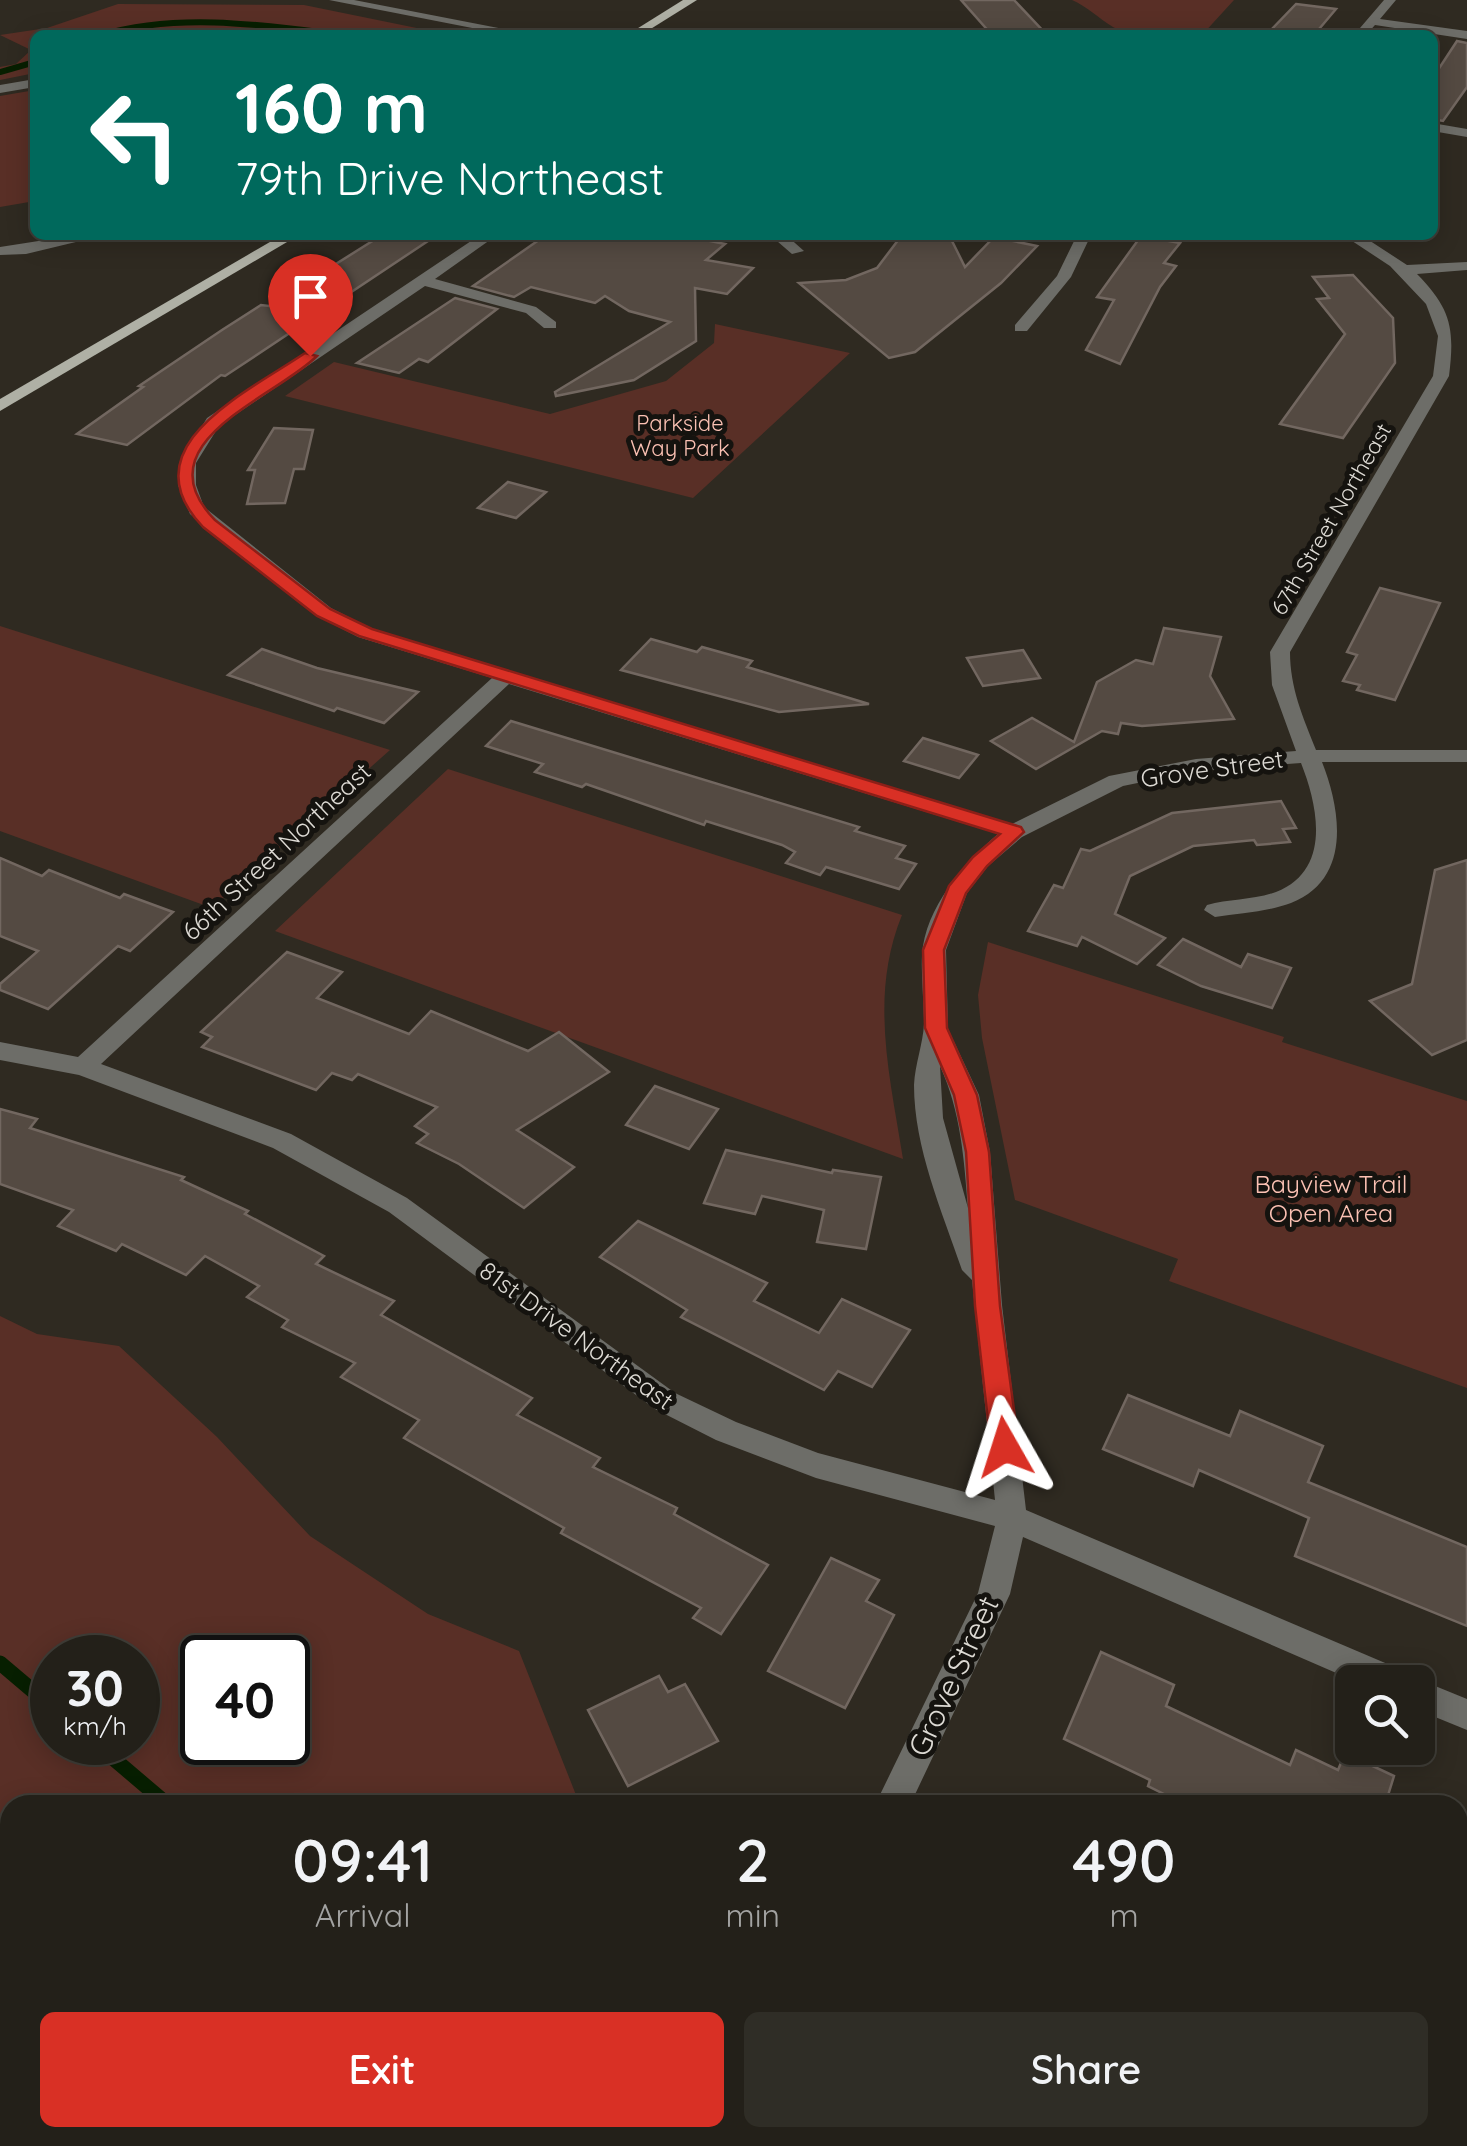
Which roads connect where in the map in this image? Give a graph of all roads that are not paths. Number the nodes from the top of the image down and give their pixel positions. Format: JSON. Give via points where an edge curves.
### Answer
{"nodes":[{"id":1,"x":334,"y":0,"type":"edge"},
{"id":2,"x":691,"y":0,"type":"edge"},
{"id":3,"x":1390,"y":0,"type":"edge"},
{"id":4,"x":1372,"y":21,"type":"junction"},
{"id":5,"x":500,"y":30,"type":"edge"},
{"id":6,"x":641,"y":30,"type":"edge"},
{"id":7,"x":1364,"y":30,"type":"edge"},
{"id":8,"x":1433,"y":30,"type":"edge"},
{"id":9,"x":1438,"y":31,"type":"edge"},
{"id":10,"x":1467,"y":35,"type":"edge"},
{"id":11,"x":30,"y":84,"type":"edge"},
{"id":12,"x":0,"y":89,"type":"edge"},
{"id":13,"x":1438,"y":128,"type":"edge"},
{"id":14,"x":1467,"y":132,"type":"edge"},
{"id":15,"x":74,"y":240,"type":"edge"},
{"id":16,"x":283,"y":240,"type":"edge"},
{"id":17,"x":482,"y":240,"type":"edge"},
{"id":18,"x":783,"y":240,"type":"edge"},
{"id":19,"x":1082,"y":240,"type":"edge"},
{"id":20,"x":1358,"y":240,"type":"edge"},
{"id":21,"x":0,"y":251,"type":"edge"},
{"id":22,"x":797,"y":251,"type":"dead end"},
{"id":23,"x":1467,"y":266,"type":"edge"},
{"id":24,"x":1404,"y":270,"type":"junction"},
{"id":25,"x":422,"y":280,"type":"junction"},
{"id":26,"x":550,"y":325,"type":"dead end"},
{"id":27,"x":1021,"y":328,"type":"dead end"},
{"id":28,"x":0,"y":406,"type":"edge"},
{"id":29,"x":506,"y":676,"type":"junction"},
{"id":30,"x":1308,"y":756,"type":"junction"},
{"id":31,"x":1467,"y":756,"type":"edge"},
{"id":32,"x":1014,"y":832,"type":"junction"},
{"id":33,"x":1215,"y":910,"type":"dead end"},
{"id":34,"x":936,"y":1028,"type":"junction"},
{"id":35,"x":0,"y":1050,"type":"edge"},
{"id":36,"x":82,"y":1067,"type":"junction"},
{"id":37,"x":988,"y":1306,"type":"junction"},
{"id":38,"x":1012,"y":1518,"type":"junction"},
{"id":39,"x":1353,"y":1665,"type":"edge"},
{"id":40,"x":1435,"y":1701,"type":"edge"},
{"id":41,"x":1467,"y":1715,"type":"edge"},
{"id":42,"x":897,"y":1795,"type":"edge"}],
"edges":[{"from":1,"to":5,"type":"street"},
{"from":2,"to":6,"type":"main road"},
{"from":3,"to":4,"type":"street"},
{"from":4,"to":7,"type":"street"},
{"from":4,"to":8,"type":"street"},
{"from":9,"to":10,"type":"street"},
{"from":11,"to":12,"type":"street"},
{"from":13,"to":14,"type":"street"},
{"from":15,"to":21,"type":"street"},
{"from":16,"to":28,"type":"main road"},
{"from":17,"to":25,"type":"street"},
{"from":18,"to":22,"type":"street"},
{"from":19,"to":27,"type":"street","via":[[1064,277]]},
{"from":20,"to":24,"type":"street","name":"67th Street Northeast"},
{"from":23,"to":24,"type":"street"},
{"from":24,"to":30,"type":"street","name":"67th Street Northeast","via":[[1429,296],[1446,337],[1440,376],[1280,652],[1282,688]]},
{"from":25,"to":26,"type":"street","via":[[531,310]]},
{"from":25,"to":29,"type":"street","via":[[212,422],[187,461],[186,489],[209,524],[324,612]]},
{"from":29,"to":32,"type":"street"},
{"from":29,"to":36,"type":"street","name":"66th Street Northeast"},
{"from":30,"to":31,"type":"street","name":"Grove Street"},
{"from":30,"to":32,"type":"street","name":"Grove Street","via":[[1196,765],[1116,782]]},
{"from":30,"to":33,"type":"street","name":"67th Street Northeast","via":[[1329,820],[1324,860],[1288,896]]},
{"from":32,"to":34,"type":"street","name":"Grove Street","via":[[956,891],[934,950]]},
{"from":34,"to":37,"type":"street","name":"Grove Street","via":[[966,1095],[978,1152]]},
{"from":34,"to":37,"type":"street","name":"Grove Street","via":[[928,1049],[927,1096],[940,1162]]},
{"from":35,"to":36,"type":"street","name":"81st Drive Northeast"},
{"from":36,"to":38,"type":"street","name":"81st Drive Northeast","via":[[282,1141],[398,1205],[665,1401],[719,1428],[816,1465]]},
{"from":37,"to":38,"type":"street","name":"Grove Street"},
{"from":38,"to":39,"type":"street","name":"81st Drive Northeast"},
{"from":38,"to":42,"type":"street","name":"Grove Street","via":[[994,1594]]},
{"from":40,"to":41,"type":"street"}]}
